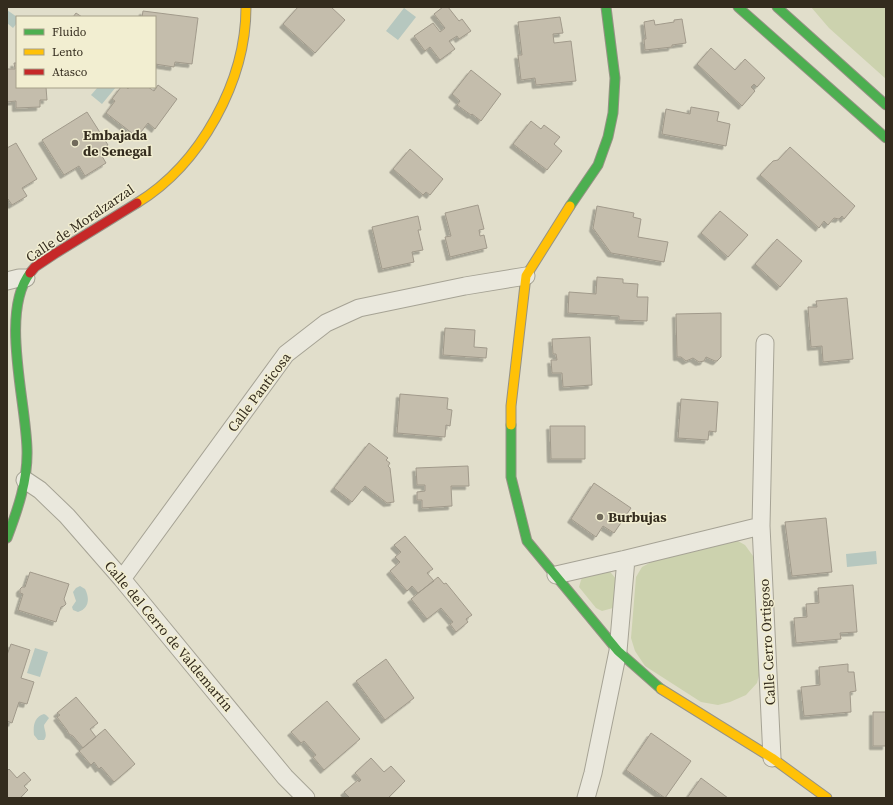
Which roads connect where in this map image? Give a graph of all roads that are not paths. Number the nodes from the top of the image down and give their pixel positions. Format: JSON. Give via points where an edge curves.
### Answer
{"nodes":[{"id":1,"x":246,"y":7,"type":"edge"},
{"id":2,"x":606,"y":7,"type":"edge"},
{"id":3,"x":738,"y":7,"type":"edge"},
{"id":4,"x":777,"y":7,"type":"edge"},
{"id":5,"x":785,"y":7,"type":"edge"},
{"id":6,"x":805,"y":32,"type":"junction"},
{"id":7,"x":886,"y":105,"type":"edge"},
{"id":8,"x":886,"y":138,"type":"edge"},
{"id":9,"x":526,"y":276,"type":"junction"},
{"id":10,"x":26,"y":278,"type":"junction"},
{"id":11,"x":7,"y":281,"type":"edge"},
{"id":12,"x":11,"y":312,"type":"edge"},
{"id":13,"x":765,"y":343,"type":"dead end"},
{"id":14,"x":25,"y":480,"type":"junction"},
{"id":15,"x":761,"y":526,"type":"junction"},
{"id":16,"x":7,"y":538,"type":"edge"},
{"id":17,"x":626,"y":559,"type":"junction"},
{"id":18,"x":556,"y":575,"type":"junction"},
{"id":19,"x":122,"y":578,"type":"junction"},
{"id":20,"x":618,"y":651,"type":"junction"},
{"id":21,"x":772,"y":758,"type":"junction"},
{"id":22,"x":306,"y":798,"type":"edge"},
{"id":23,"x":586,"y":798,"type":"edge"},
{"id":24,"x":827,"y":798,"type":"edge"}],
"edges":[{"from":1,"to":10,"type":"street","name":"Calle de Moralzarzal","via":[[245,36],[238,66],[216,120],[200,143],[158,188],[35,267]]},
{"from":2,"to":9,"type":"street","via":[[614,78],[613,113],[608,137],[598,165]]},
{"from":3,"to":8,"type":"street"},
{"from":4,"to":6,"type":"street"},
{"from":5,"to":6,"type":"street"},
{"from":6,"to":7,"type":"street"},
{"from":9,"to":18,"type":"street","via":[[511,406],[511,477],[527,541]]},
{"from":9,"to":19,"type":"street","name":"Calle Panticosa","via":[[359,308],[326,323],[286,354]]},
{"from":10,"to":11,"type":"street"},
{"from":10,"to":12,"type":"street","name":"Calle de Moralzarzal"},
{"from":12,"to":14,"type":"street","name":"Calle de Moralzarzal","via":[[26,449]]},
{"from":13,"to":15,"type":"street","name":"Calle Cerro Ortigoso"},
{"from":14,"to":16,"type":"street","name":"Calle de Moralzarzal"},
{"from":14,"to":19,"type":"street","name":"Calle del Cerro de Valdemartín","via":[[40,490],[67,516]]},
{"from":15,"to":17,"type":"street"},
{"from":15,"to":21,"type":"street","name":"Calle Cerro Ortigoso"},
{"from":17,"to":18,"type":"street"},
{"from":17,"to":20,"type":"street"},
{"from":18,"to":20,"type":"street"},
{"from":19,"to":22,"type":"street","name":"Calle del Cerro de Valdemartín","via":[[285,777]]},
{"from":20,"to":21,"type":"street","via":[[663,691]]},
{"from":20,"to":23,"type":"street"},
{"from":21,"to":24,"type":"street"}]}
